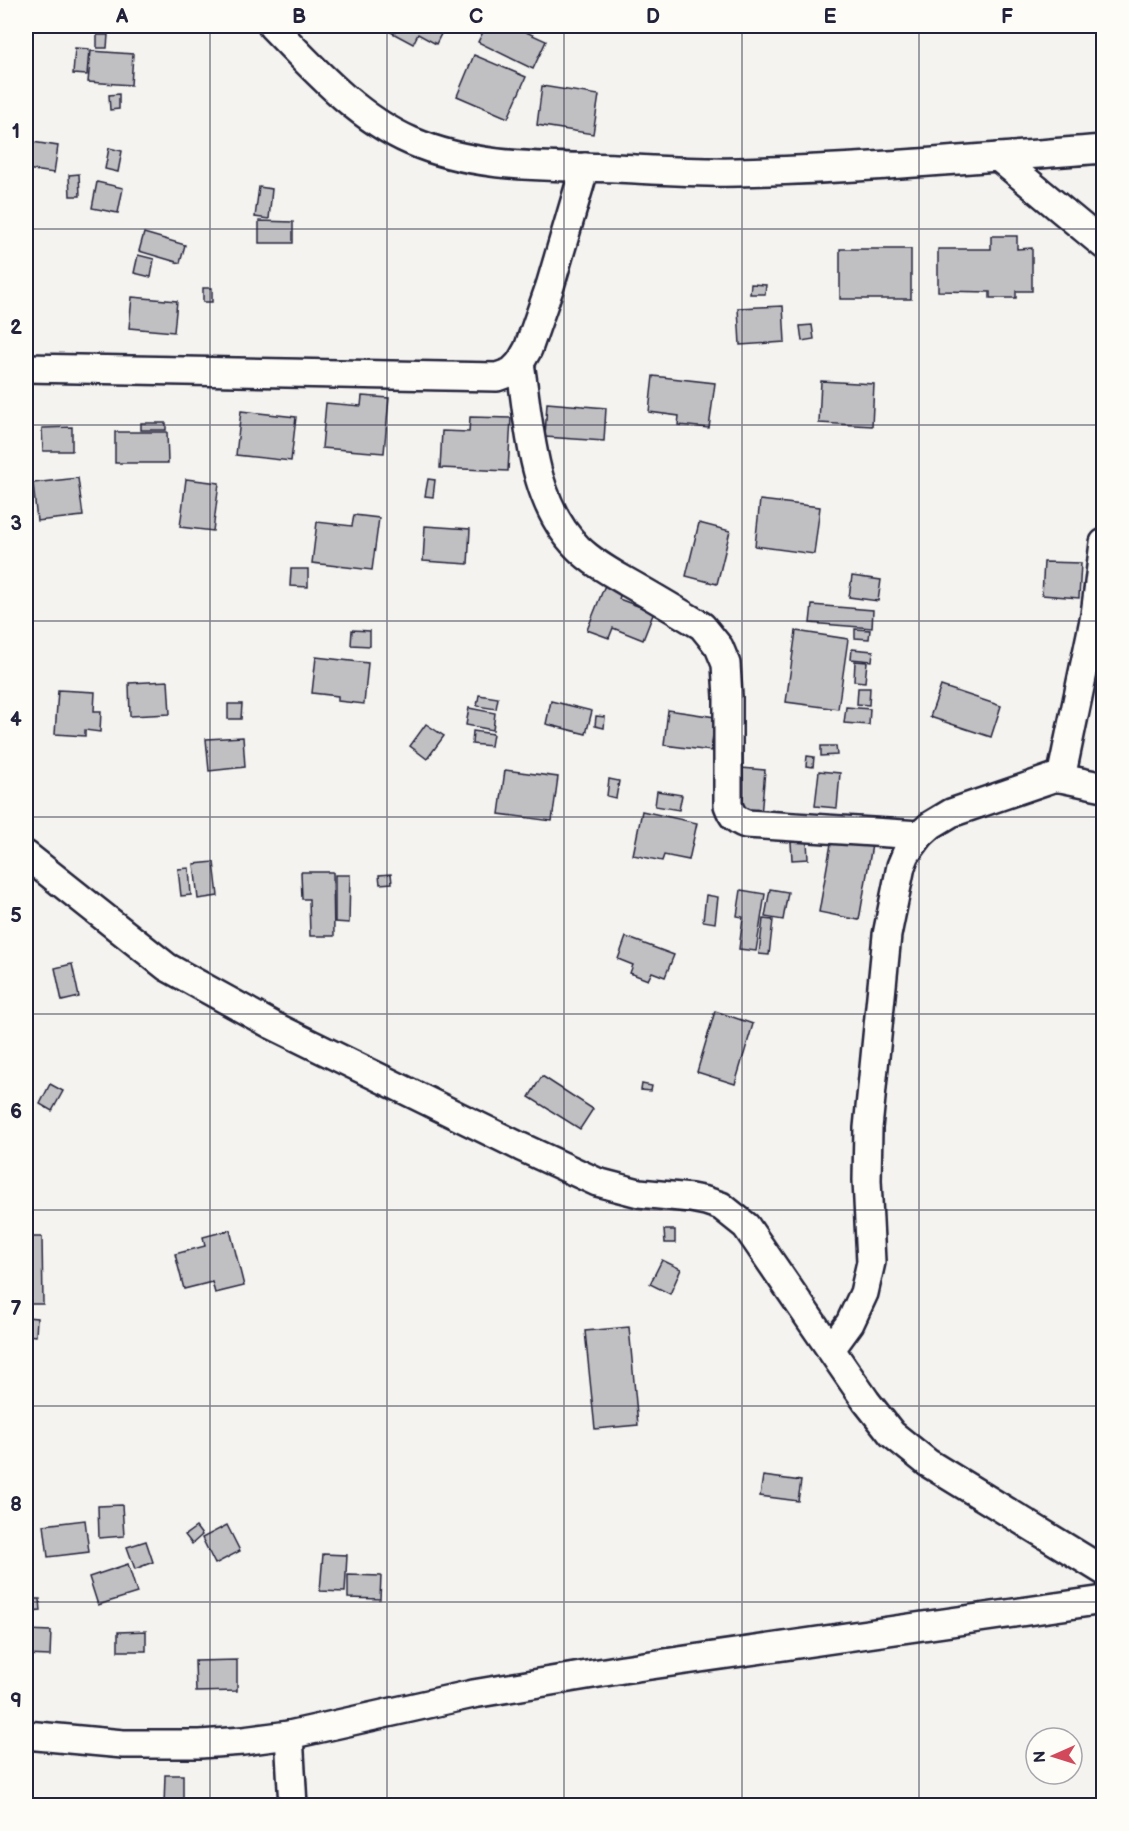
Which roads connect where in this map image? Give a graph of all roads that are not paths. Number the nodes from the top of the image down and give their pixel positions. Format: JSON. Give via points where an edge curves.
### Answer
{"nodes":[{"id":1,"x":272,"y":26,"type":"edge"},
{"id":2,"x":1104,"y":149,"type":"edge"},
{"id":3,"x":998,"y":157,"type":"junction"},
{"id":4,"x":585,"y":167,"type":"junction"},
{"id":5,"x":1104,"y":245,"type":"edge"},
{"id":6,"x":520,"y":363,"type":"junction"},
{"id":7,"x":26,"y":368,"type":"edge"},
{"id":8,"x":1104,"y":543,"type":"edge"},
{"id":9,"x":1061,"y":778,"type":"junction"},
{"id":10,"x":1104,"y":787,"type":"edge"},
{"id":11,"x":920,"y":835,"type":"junction"},
{"id":12,"x":26,"y":855,"type":"edge"},
{"id":13,"x":831,"y":1349,"type":"junction"},
{"id":14,"x":1104,"y":1571,"type":"edge"},
{"id":15,"x":1104,"y":1600,"type":"edge"},
{"id":16,"x":26,"y":1735,"type":"edge"},
{"id":17,"x":289,"y":1735,"type":"junction"},
{"id":18,"x":293,"y":1806,"type":"edge"}],
"edges":[{"from":1,"to":4,"type":"street","via":[[367,115],[410,140],[458,157]]},
{"from":2,"to":3,"type":"street"},
{"from":3,"to":4,"type":"street","via":[[734,172]]},
{"from":3,"to":5,"type":"street"},
{"from":4,"to":6,"type":"street","via":[[550,286]]},
{"from":6,"to":7,"type":"street","via":[[497,377]]},
{"from":6,"to":11,"type":"street","via":[[540,480],[560,527],[596,563],[702,626],[712,635],[723,656],[731,815],[746,824]]},
{"from":8,"to":9,"type":"street","via":[[1095,615]]},
{"from":9,"to":10,"type":"street"},
{"from":9,"to":11,"type":"street","via":[[961,808]]},
{"from":11,"to":13,"type":"street","via":[[901,866],[887,935],[868,1128],[871,1262],[864,1293],[850,1323]]},
{"from":12,"to":13,"type":"street","via":[[167,968],[272,1025],[597,1182],[639,1193],[691,1197],[721,1206],[746,1226]]},
{"from":13,"to":14,"type":"street","via":[[892,1434],[928,1463]]},
{"from":15,"to":17,"type":"street","via":[[473,1694]]},
{"from":16,"to":17,"type":"street","via":[[123,1744],[200,1744]]},
{"from":17,"to":18,"type":"street"}]}
